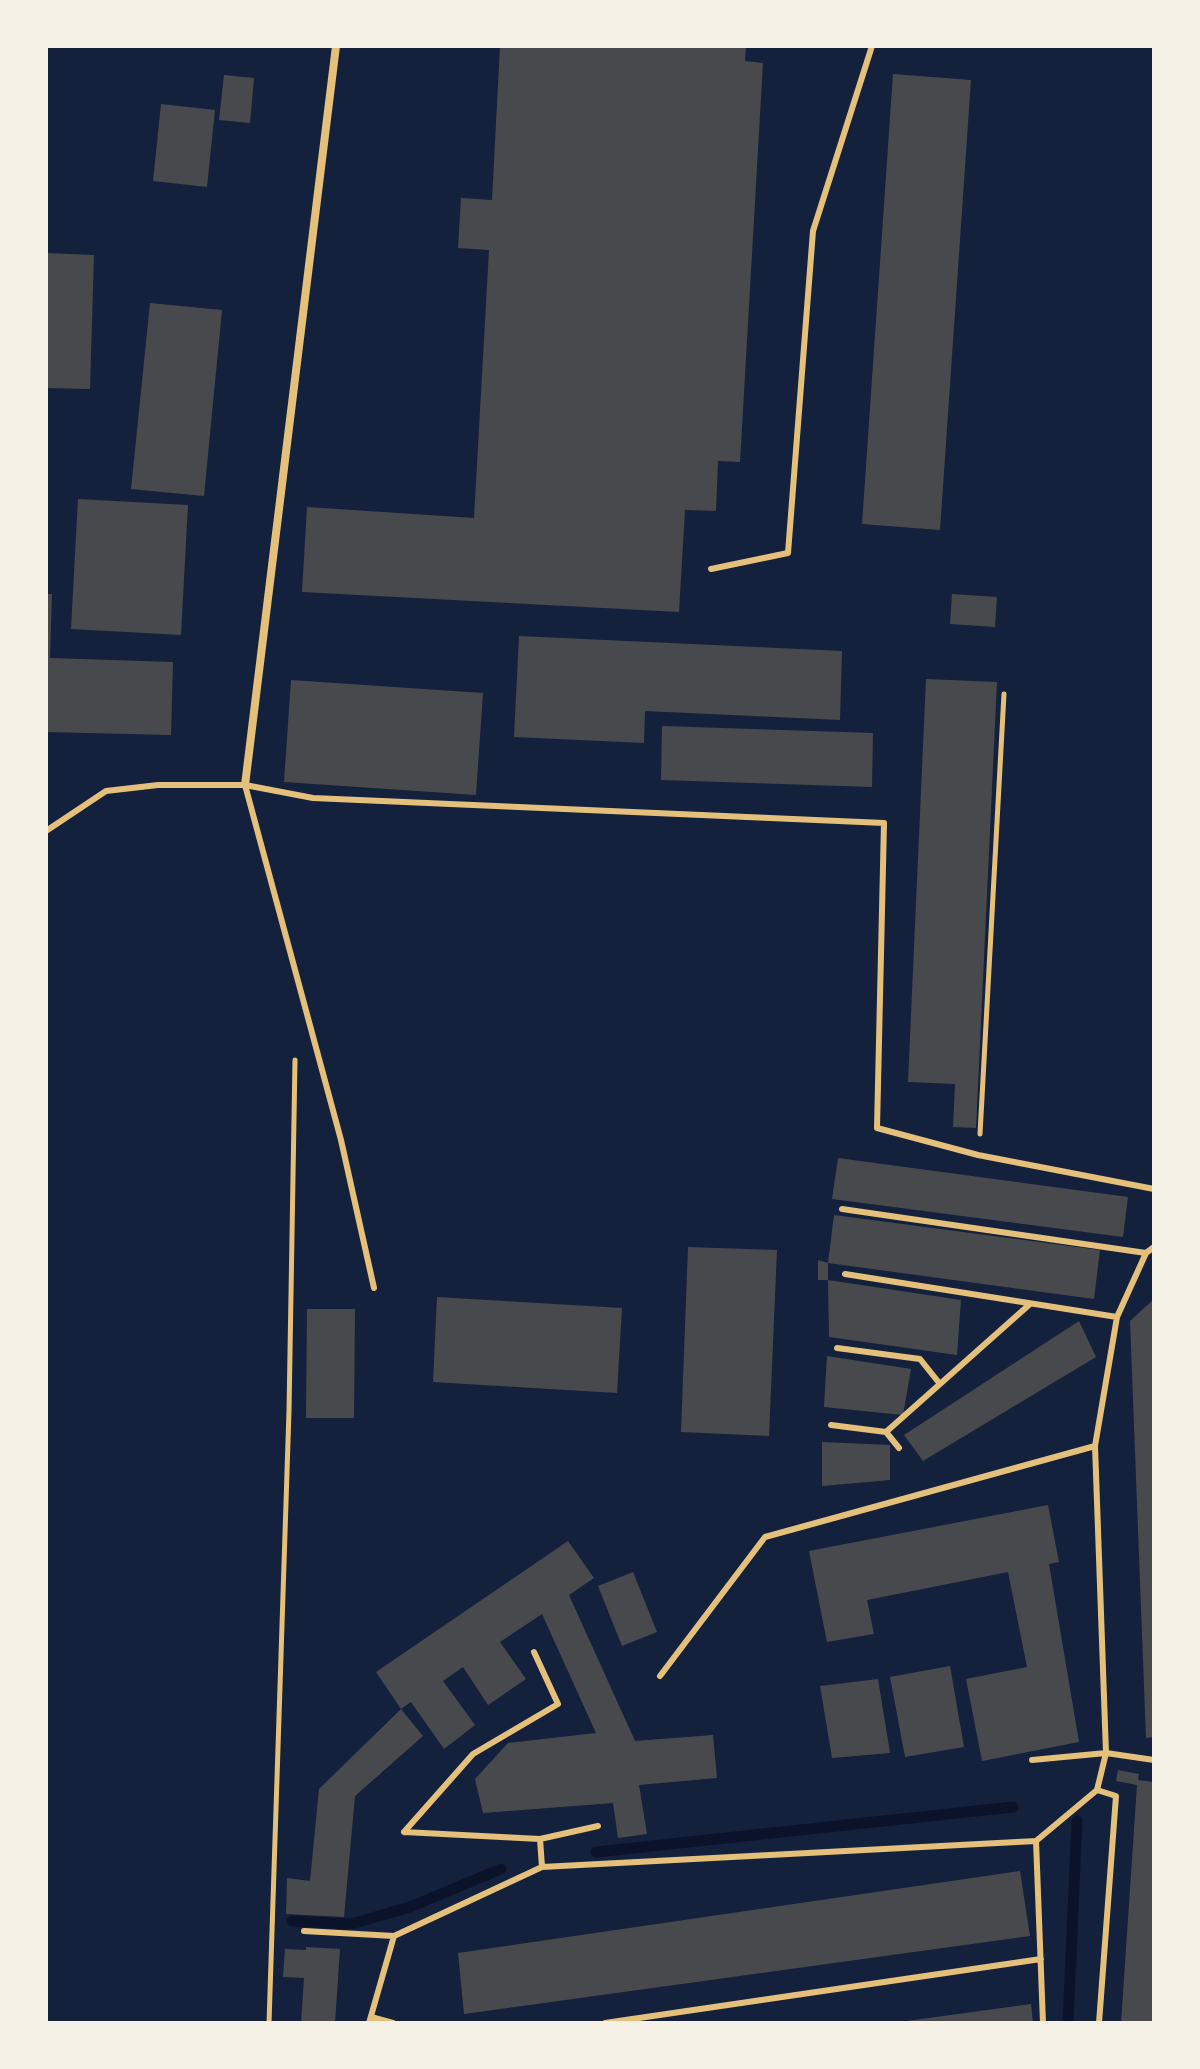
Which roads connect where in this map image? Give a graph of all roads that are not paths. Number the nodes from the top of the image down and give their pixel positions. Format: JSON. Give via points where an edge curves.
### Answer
{"nodes":[{"id":1,"x":336,"y":46,"type":"edge"},
{"id":2,"x":872,"y":46,"type":"edge"},
{"id":3,"x":711,"y":569,"type":"dead end"},
{"id":4,"x":245,"y":785,"type":"junction"},
{"id":5,"x":46,"y":831,"type":"edge"},
{"id":6,"x":1154,"y":1189,"type":"edge"},
{"id":7,"x":842,"y":1209,"type":"dead end"},
{"id":8,"x":1154,"y":1247,"type":"edge"},
{"id":9,"x":1146,"y":1253,"type":"junction"},
{"id":10,"x":845,"y":1274,"type":"dead end"},
{"id":11,"x":374,"y":1288,"type":"dead end"},
{"id":12,"x":1030,"y":1304,"type":"junction"},
{"id":13,"x":1117,"y":1317,"type":"junction"},
{"id":14,"x":837,"y":1348,"type":"dead end"},
{"id":15,"x":940,"y":1384,"type":"junction"},
{"id":16,"x":831,"y":1425,"type":"dead end"},
{"id":17,"x":886,"y":1432,"type":"junction"},
{"id":18,"x":1095,"y":1446,"type":"junction"},
{"id":19,"x":899,"y":1448,"type":"dead end"},
{"id":20,"x":534,"y":1652,"type":"dead end"},
{"id":21,"x":660,"y":1676,"type":"dead end"},
{"id":22,"x":1106,"y":1753,"type":"junction"},
{"id":23,"x":1032,"y":1760,"type":"dead end"},
{"id":24,"x":1154,"y":1760,"type":"edge"},
{"id":25,"x":1097,"y":1790,"type":"junction"},
{"id":26,"x":598,"y":1826,"type":"dead end"},
{"id":27,"x":540,"y":1839,"type":"junction"},
{"id":28,"x":1036,"y":1841,"type":"junction"},
{"id":29,"x":542,"y":1867,"type":"junction"},
{"id":30,"x":304,"y":1931,"type":"dead end"},
{"id":31,"x":394,"y":1936,"type":"junction"},
{"id":32,"x":1041,"y":1959,"type":"junction"},
{"id":33,"x":370,"y":2020,"type":"edge"},
{"id":34,"x":393,"y":2023,"type":"edge"},
{"id":35,"x":605,"y":2023,"type":"edge"},
{"id":36,"x":1043,"y":2023,"type":"edge"},
{"id":37,"x":1099,"y":2023,"type":"edge"}],
"edges":[{"from":1,"to":4,"type":"street"},
{"from":2,"to":3,"type":"lane","via":[[813,231],[788,553]]},
{"from":4,"to":5,"type":"lane","via":[[106,791]]},
{"from":4,"to":6,"type":"lane","via":[[313,798],[884,823],[877,1128],[978,1155]]},
{"from":4,"to":11,"type":"lane","via":[[341,1140]]},
{"from":7,"to":9,"type":"lane"},
{"from":8,"to":9,"type":"lane"},
{"from":9,"to":13,"type":"lane"},
{"from":10,"to":12,"type":"lane"},
{"from":12,"to":13,"type":"lane"},
{"from":12,"to":15,"type":"lane"},
{"from":13,"to":18,"type":"lane"},
{"from":14,"to":15,"type":"lane","via":[[920,1359]]},
{"from":15,"to":17,"type":"lane"},
{"from":16,"to":17,"type":"lane"},
{"from":17,"to":19,"type":"lane"},
{"from":18,"to":21,"type":"lane","via":[[765,1537]]},
{"from":18,"to":22,"type":"lane"},
{"from":20,"to":27,"type":"lane","via":[[558,1704],[473,1754],[404,1832]]},
{"from":22,"to":23,"type":"lane"},
{"from":22,"to":24,"type":"lane"},
{"from":22,"to":25,"type":"lane"},
{"from":25,"to":28,"type":"lane"},
{"from":25,"to":37,"type":"lane","via":[[1116,1796]]},
{"from":26,"to":27,"type":"lane"},
{"from":27,"to":29,"type":"lane"},
{"from":28,"to":29,"type":"lane"},
{"from":28,"to":32,"type":"lane"},
{"from":29,"to":31,"type":"lane"},
{"from":30,"to":31,"type":"lane"},
{"from":31,"to":33,"type":"lane"},
{"from":32,"to":35,"type":"lane"},
{"from":32,"to":36,"type":"lane"},
{"from":33,"to":34,"type":"lane"}]}
